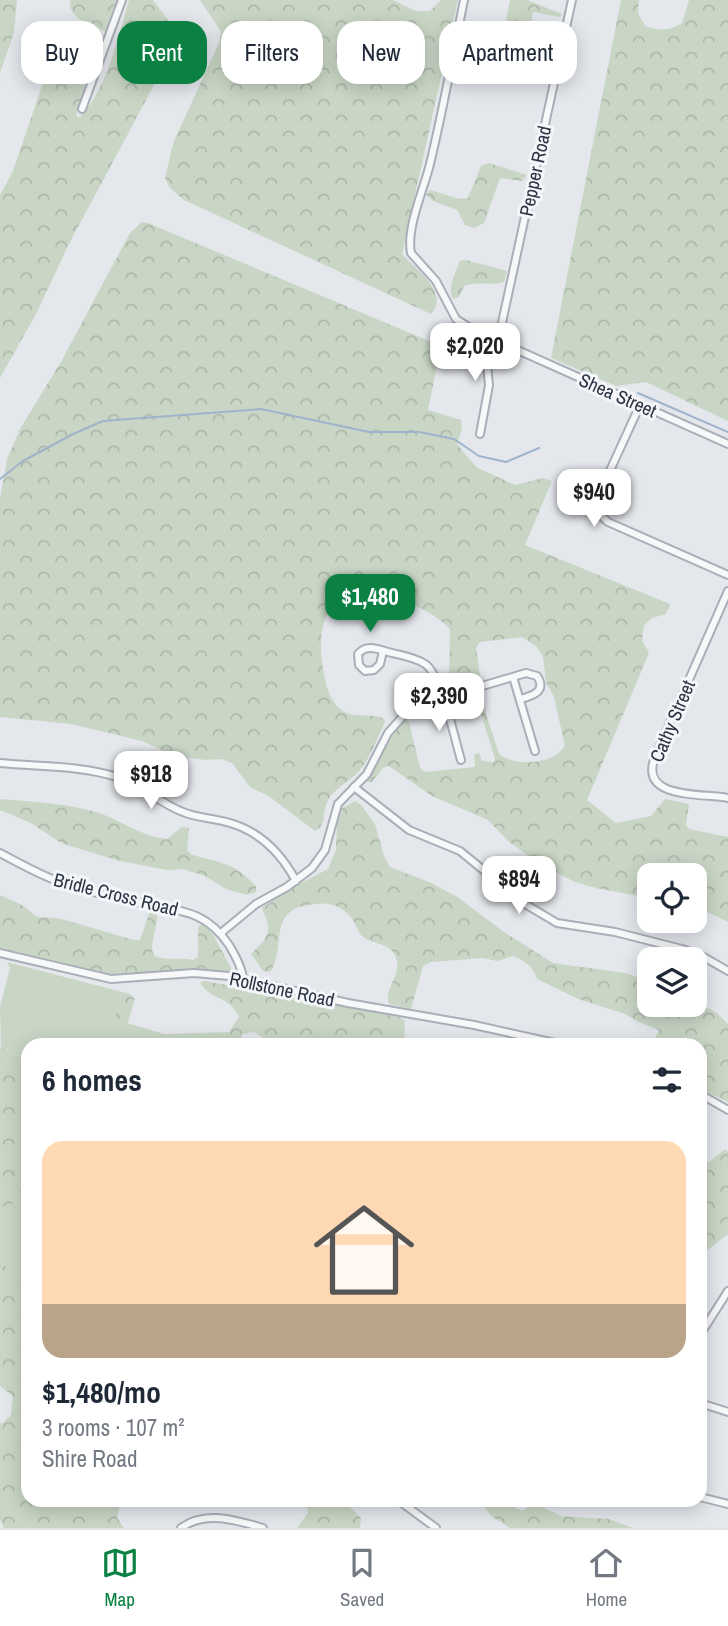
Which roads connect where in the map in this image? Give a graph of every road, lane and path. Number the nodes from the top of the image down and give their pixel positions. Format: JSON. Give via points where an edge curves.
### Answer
{"nodes":[{"id":1,"x":122,"y":0,"type":"edge"},
{"id":2,"x":464,"y":0,"type":"edge"},
{"id":3,"x":572,"y":0,"type":"edge"},
{"id":4,"x":82,"y":109,"type":"dead end"},
{"id":5,"x":490,"y":338,"type":"junction"},
{"id":6,"x":498,"y":341,"type":"junction"},
{"id":7,"x":640,"y":405,"type":"junction"},
{"id":8,"x":480,"y":434,"type":"dead end"},
{"id":9,"x":728,"y":444,"type":"edge"},
{"id":10,"x":728,"y":576,"type":"edge"},
{"id":11,"x":728,"y":591,"type":"edge"},
{"id":12,"x":383,"y":651,"type":"junction"},
{"id":13,"x":513,"y":677,"type":"junction"},
{"id":14,"x":443,"y":697,"type":"junction"},
{"id":15,"x":520,"y":699,"type":"junction"},
{"id":16,"x":535,"y":751,"type":"dead end"},
{"id":17,"x":461,"y":760,"type":"dead end"},
{"id":18,"x":0,"y":763,"type":"edge"},
{"id":19,"x":354,"y":787,"type":"junction"},
{"id":20,"x":727,"y":796,"type":"edge"},
{"id":21,"x":0,"y":853,"type":"edge"},
{"id":22,"x":296,"y":881,"type":"junction"},
{"id":23,"x":221,"y":933,"type":"junction"},
{"id":24,"x":0,"y":953,"type":"edge"},
{"id":25,"x":728,"y":971,"type":"edge"},
{"id":26,"x":243,"y":979,"type":"junction"},
{"id":27,"x":532,"y":1038,"type":"edge"},
{"id":28,"x":707,"y":1098,"type":"edge"},
{"id":29,"x":728,"y":1110,"type":"edge"},
{"id":30,"x":728,"y":1291,"type":"edge"},
{"id":31,"x":707,"y":1324,"type":"edge"},
{"id":32,"x":707,"y":1405,"type":"edge"},
{"id":33,"x":728,"y":1412,"type":"edge"},
{"id":34,"x":707,"y":1499,"type":"edge"},
{"id":35,"x":728,"y":1504,"type":"edge"},
{"id":36,"x":408,"y":1507,"type":"edge"},
{"id":37,"x":181,"y":1528,"type":"edge"},
{"id":38,"x":263,"y":1528,"type":"edge"},
{"id":39,"x":436,"y":1528,"type":"edge"}],
"edges":[{"from":1,"to":4,"type":"street"},
{"from":2,"to":5,"type":"street","name":"Shea Street","via":[[411,253],[436,281],[456,319]]},
{"from":3,"to":6,"type":"street","name":"Pepper Road"},
{"from":5,"to":6,"type":"street","name":"Shea Street"},
{"from":5,"to":8,"type":"street","via":[[486,356],[489,385]]},
{"from":6,"to":7,"type":"street","name":"Shea Street"},
{"from":7,"to":9,"type":"street","name":"Shea Street"},
{"from":7,"to":10,"type":"street","via":[[601,490],[598,513],[608,522]]},
{"from":11,"to":20,"type":"street","name":"Cathy Street","via":[[652,773],[656,783],[671,790]]},
{"from":12,"to":12,"type":"street","via":[[362,650],[357,657],[359,665],[365,671],[374,670]]},
{"from":12,"to":14,"type":"street","via":[[426,664]]},
{"from":13,"to":14,"type":"street"},
{"from":13,"to":15,"type":"street"},
{"from":13,"to":15,"type":"street","via":[[530,673],[541,682],[538,693]]},
{"from":14,"to":17,"type":"street"},
{"from":14,"to":19,"type":"street","via":[[416,707],[395,724],[374,765]]},
{"from":15,"to":16,"type":"street"},
{"from":18,"to":22,"type":"street","via":[[75,768],[129,781],[185,813],[255,834],[277,853]]},
{"from":19,"to":22,"type":"street","via":[[335,809],[320,858]]},
{"from":19,"to":25,"type":"street","via":[[409,830],[473,860],[557,923],[681,949]]},
{"from":21,"to":23,"type":"street","name":"Bridle Cross Road","via":[[54,880],[121,899],[181,909]]},
{"from":22,"to":23,"type":"street","via":[[256,904]]},
{"from":23,"to":26,"type":"street","name":"Bridle Cross Road"},
{"from":24,"to":26,"type":"street","name":"Rollstone Road","via":[[111,979],[188,974]]},
{"from":26,"to":27,"type":"street","name":"Rollstone Road"},
{"from":28,"to":29,"type":"street"},
{"from":30,"to":31,"type":"street"},
{"from":32,"to":33,"type":"street"},
{"from":34,"to":35,"type":"street"},
{"from":36,"to":39,"type":"street"},
{"from":37,"to":38,"type":"street","via":[[212,1517]]}]}
